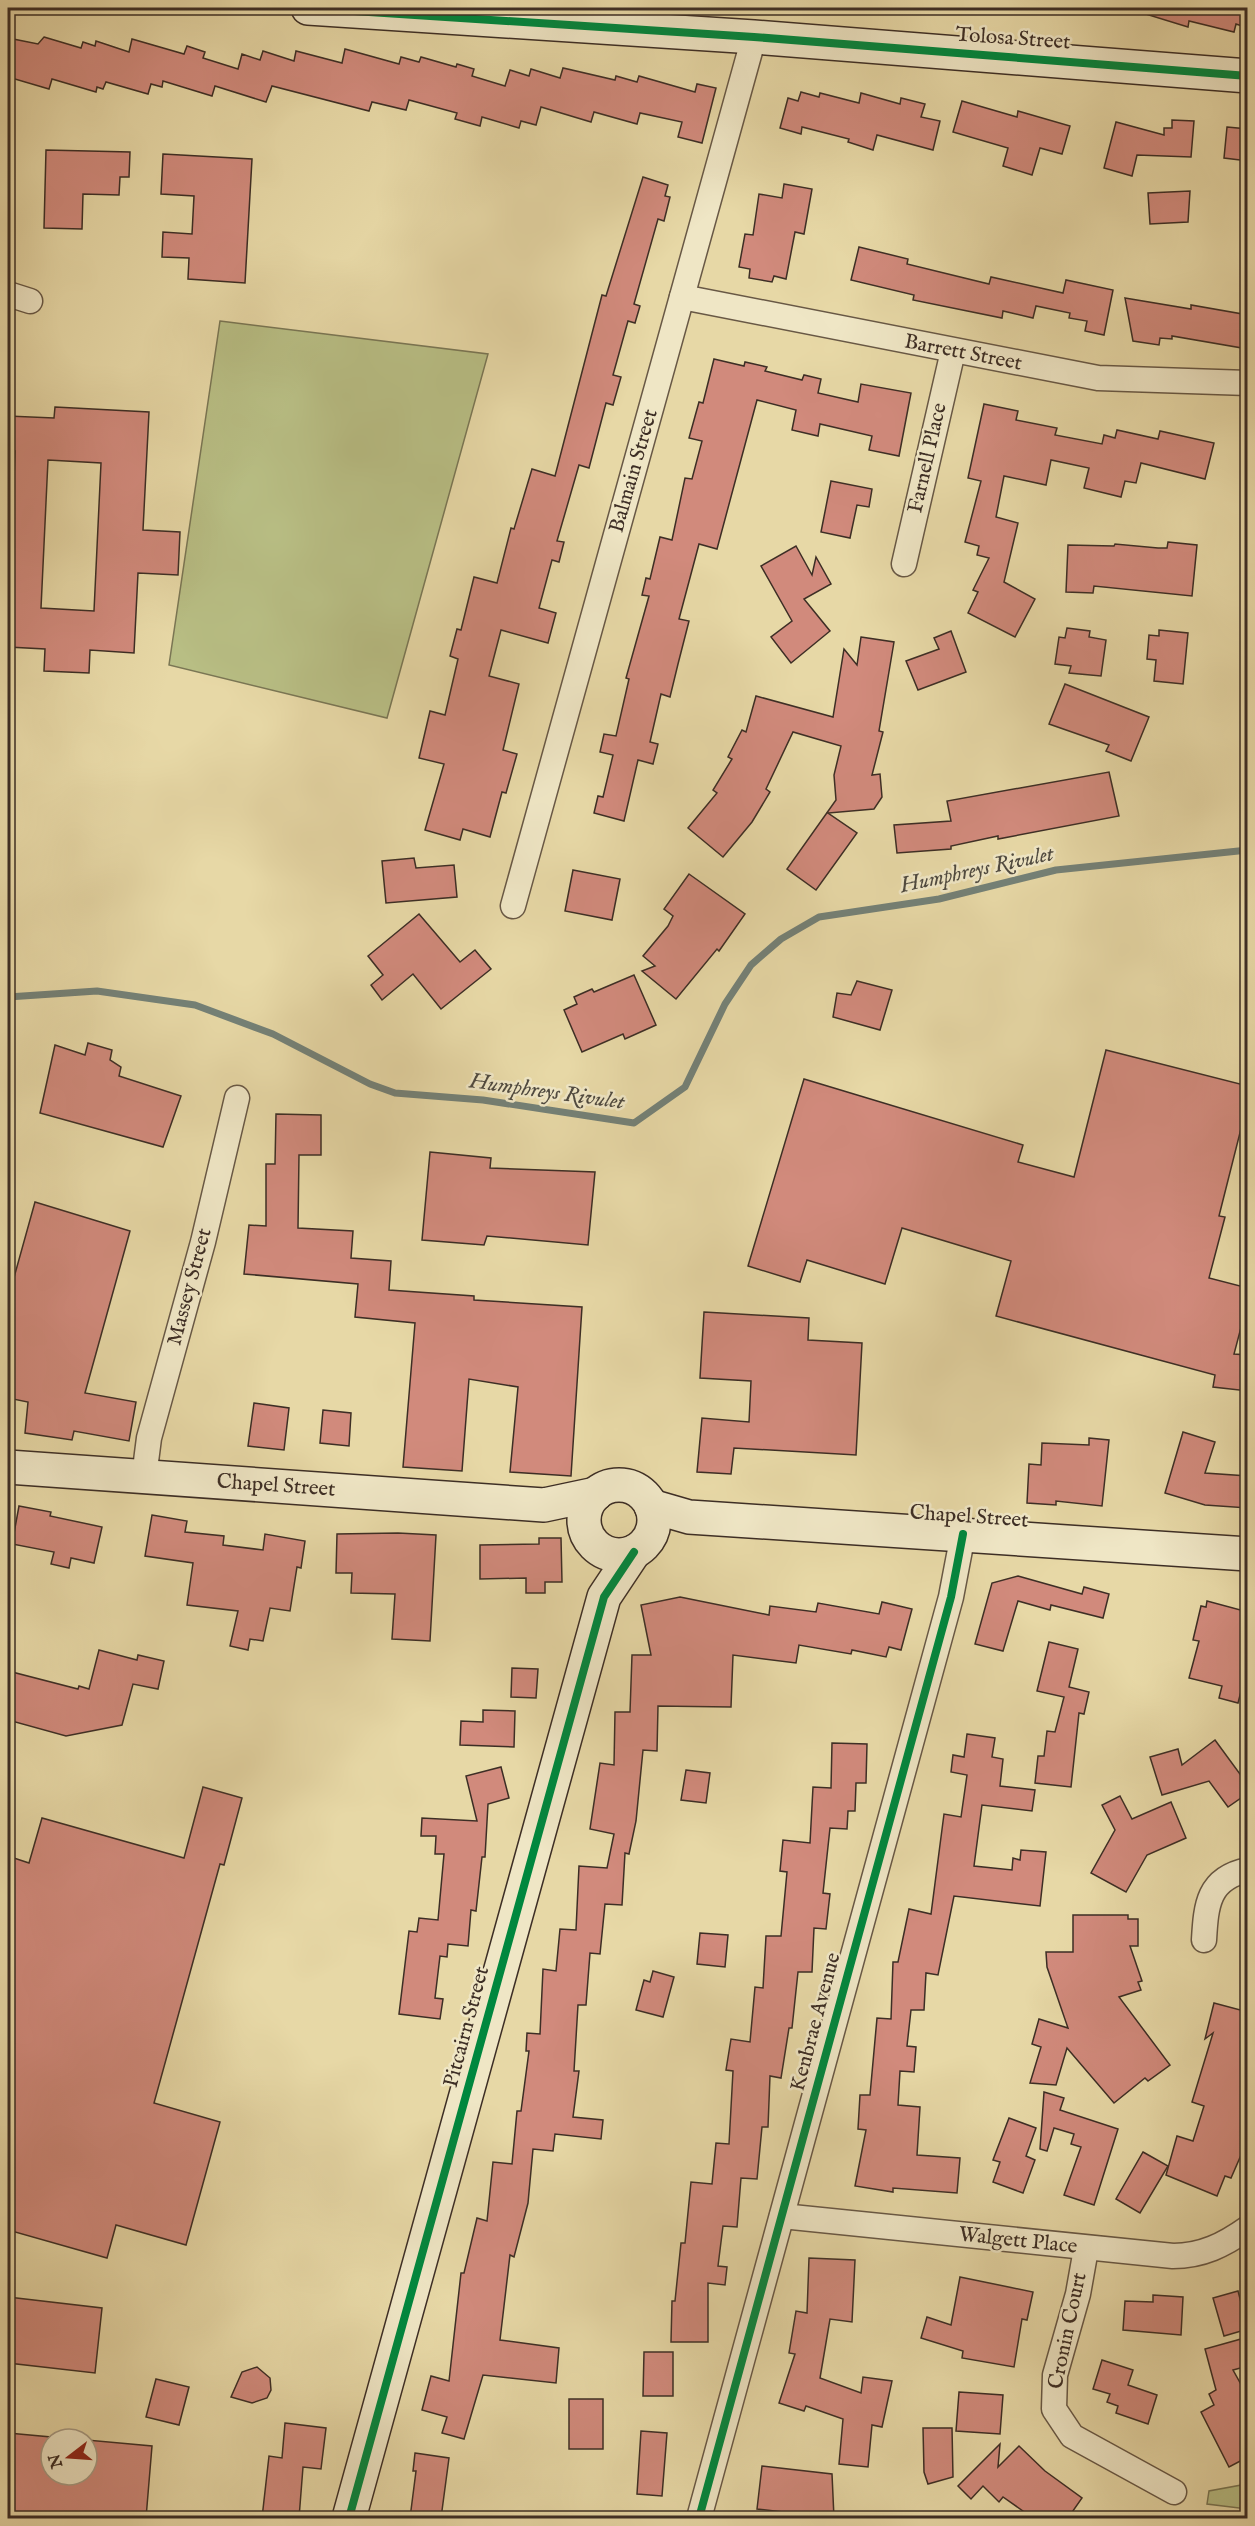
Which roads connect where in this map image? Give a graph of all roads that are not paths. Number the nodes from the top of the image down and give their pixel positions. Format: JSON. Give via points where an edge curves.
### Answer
{"nodes":[{"id":1,"x":308,"y":8,"type":"edge"},
{"id":2,"x":754,"y":37,"type":"junction"},
{"id":3,"x":1248,"y":76,"type":"edge"},
{"id":4,"x":682,"y":297,"type":"junction"},
{"id":5,"x":953,"y":351,"type":"junction"},
{"id":6,"x":1248,"y":383,"type":"edge"},
{"id":7,"x":904,"y":564,"type":"dead end"},
{"id":8,"x":513,"y":906,"type":"dead end"},
{"id":9,"x":237,"y":1098,"type":"dead end"},
{"id":10,"x":8,"y":1467,"type":"edge"},
{"id":11,"x":144,"y":1477,"type":"junction"},
{"id":12,"x":596,"y":1494,"type":"junction"},
{"id":13,"x":544,"y":1505,"type":"junction"},
{"id":14,"x":645,"y":1532,"type":"junction"},
{"id":15,"x":963,"y":1534,"type":"junction"},
{"id":16,"x":590,"y":1539,"type":"junction"},
{"id":17,"x":1248,"y":1554,"type":"edge"},
{"id":18,"x":604,"y":1597,"type":"junction"},
{"id":19,"x":1248,"y":1870,"type":"edge"},
{"id":20,"x":1204,"y":1940,"type":"dead end"},
{"id":21,"x":782,"y":2216,"type":"junction"},
{"id":22,"x":1248,"y":2228,"type":"edge"},
{"id":23,"x":1086,"y":2248,"type":"junction"},
{"id":24,"x":1174,"y":2492,"type":"dead end"},
{"id":25,"x":349,"y":2518,"type":"edge"},
{"id":26,"x":699,"y":2518,"type":"edge"}],
"edges":[{"from":1,"to":2,"type":"street","name":"Tolosa Street"},
{"from":2,"to":3,"type":"street","name":"Tolosa Street"},
{"from":2,"to":4,"type":"street","name":"Balmain Street"},
{"from":4,"to":5,"type":"street","name":"Barrett Street"},
{"from":4,"to":8,"type":"street","name":"Balmain Street"},
{"from":5,"to":6,"type":"street","name":"Barrett Street","via":[[1098,378]]},
{"from":5,"to":7,"type":"street","name":"Farnell Place"},
{"from":9,"to":11,"type":"street","name":"Massey Street","via":[[203,1242],[148,1438]]},
{"from":10,"to":11,"type":"street","name":"Chapel Street"},
{"from":11,"to":13,"type":"street","name":"Chapel Street"},
{"from":12,"to":13,"type":"street","name":"Chapel Street"},
{"from":12,"to":14,"type":"street","via":[[605,1488],[626,1486],[645,1497]]},
{"from":12,"to":16,"type":"street","via":[[585,1513]]},
{"from":13,"to":16,"type":"street","name":"Chapel Street"},
{"from":14,"to":15,"type":"street","name":"Chapel Street","via":[[689,1517]]},
{"from":14,"to":16,"type":"street","via":[[612,1555]]},
{"from":14,"to":18,"type":"street","name":"Pitcairn Street"},
{"from":15,"to":17,"type":"street","name":"Chapel Street"},
{"from":15,"to":21,"type":"street","name":"Kenbrae Avenue","via":[[951,1597]]},
{"from":16,"to":18,"type":"street","name":"Pitcairn Street"},
{"from":18,"to":25,"type":"street","name":"Pitcairn Street"},
{"from":19,"to":20,"type":"street","via":[[1230,1875],[1214,1890],[1206,1914]]},
{"from":21,"to":23,"type":"street","name":"Walgett Place"},
{"from":21,"to":26,"type":"street","name":"Kenbrae Avenue"},
{"from":22,"to":23,"type":"street","name":"Walgett Place","via":[[1230,2241],[1191,2256]]},
{"from":23,"to":24,"type":"street","name":"Cronin Court","via":[[1078,2294],[1054,2375],[1054,2409],[1072,2436]]}]}
